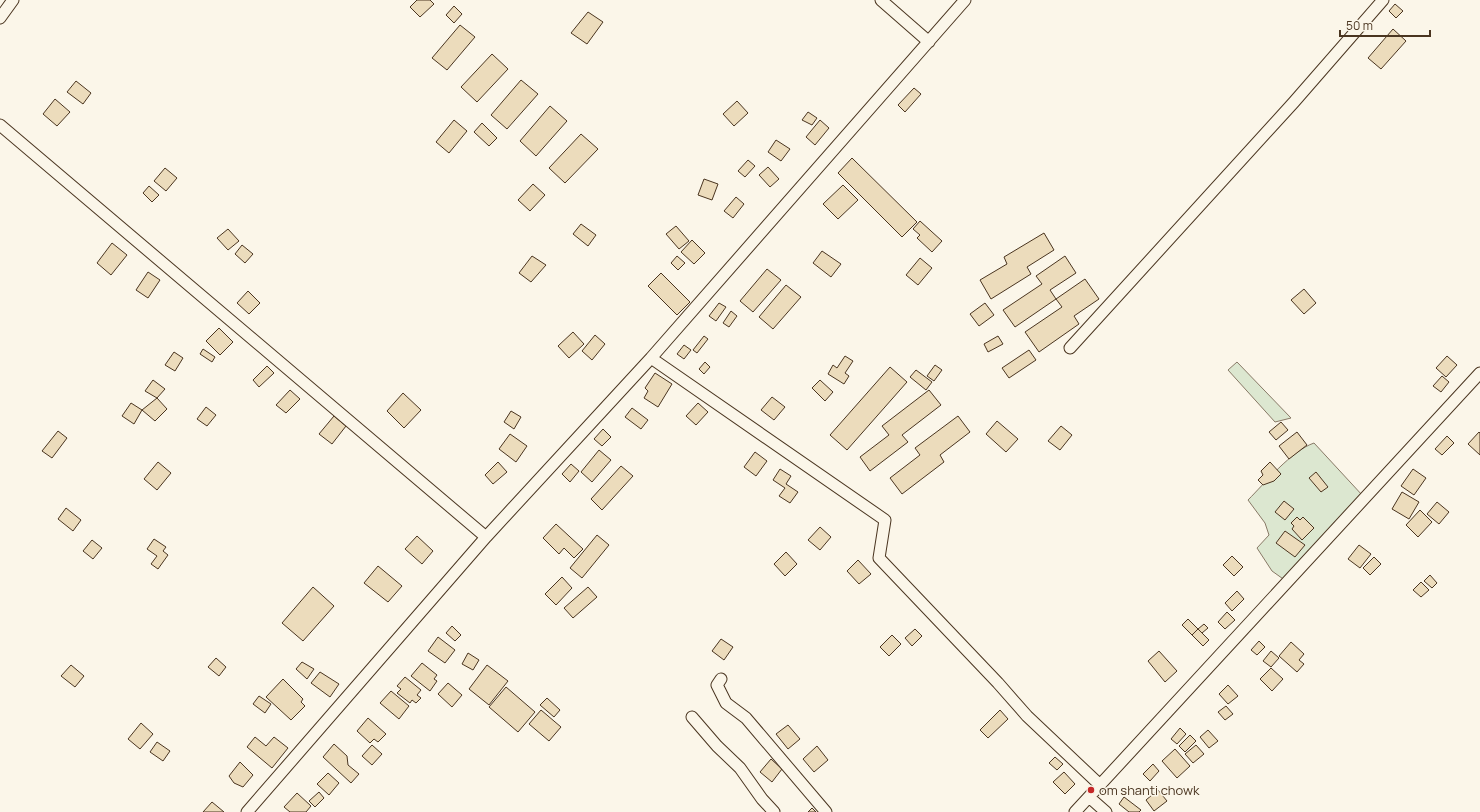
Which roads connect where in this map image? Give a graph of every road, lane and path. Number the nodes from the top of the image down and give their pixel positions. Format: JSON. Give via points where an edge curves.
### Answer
{"nodes":[{"id":1,"x":13,"y":0,"type":"edge"},
{"id":2,"x":881,"y":0,"type":"edge"},
{"id":3,"x":965,"y":0,"type":"edge"},
{"id":4,"x":1383,"y":0,"type":"edge"},
{"id":5,"x":0,"y":18,"type":"edge"},
{"id":6,"x":929,"y":42,"type":"junction"},
{"id":7,"x":0,"y":125,"type":"edge"},
{"id":8,"x":1070,"y":348,"type":"dead end"},
{"id":9,"x":651,"y":358,"type":"junction"},
{"id":10,"x":1480,"y":373,"type":"edge"},
{"id":11,"x":486,"y":537,"type":"junction"},
{"id":12,"x":721,"y":679,"type":"dead end"},
{"id":13,"x":692,"y":717,"type":"dead end"},
{"id":14,"x":1100,"y":785,"type":"junction"},
{"id":15,"x":1089,"y":797,"type":"junction"},
{"id":16,"x":247,"y":812,"type":"edge"},
{"id":17,"x":774,"y":812,"type":"edge"},
{"id":18,"x":826,"y":812,"type":"edge"},
{"id":19,"x":1075,"y":812,"type":"edge"},
{"id":20,"x":1106,"y":812,"type":"edge"}],
"edges":[{"from":1,"to":5,"type":"street"},
{"from":2,"to":6,"type":"street"},
{"from":3,"to":6,"type":"street"},
{"from":4,"to":8,"type":"street","via":[[1294,102]]},
{"from":6,"to":9,"type":"street"},
{"from":7,"to":11,"type":"street"},
{"from":9,"to":11,"type":"street"},
{"from":9,"to":14,"type":"street","via":[[885,520],[879,558],[1027,716]]},
{"from":10,"to":14,"type":"street"},
{"from":11,"to":16,"type":"street"},
{"from":12,"to":18,"type":"street","via":[[717,685],[726,703],[746,718]]},
{"from":13,"to":17,"type":"street","via":[[740,768]]},
{"from":14,"to":15,"type":"street"},
{"from":15,"to":19,"type":"street"},
{"from":15,"to":20,"type":"street"}]}
